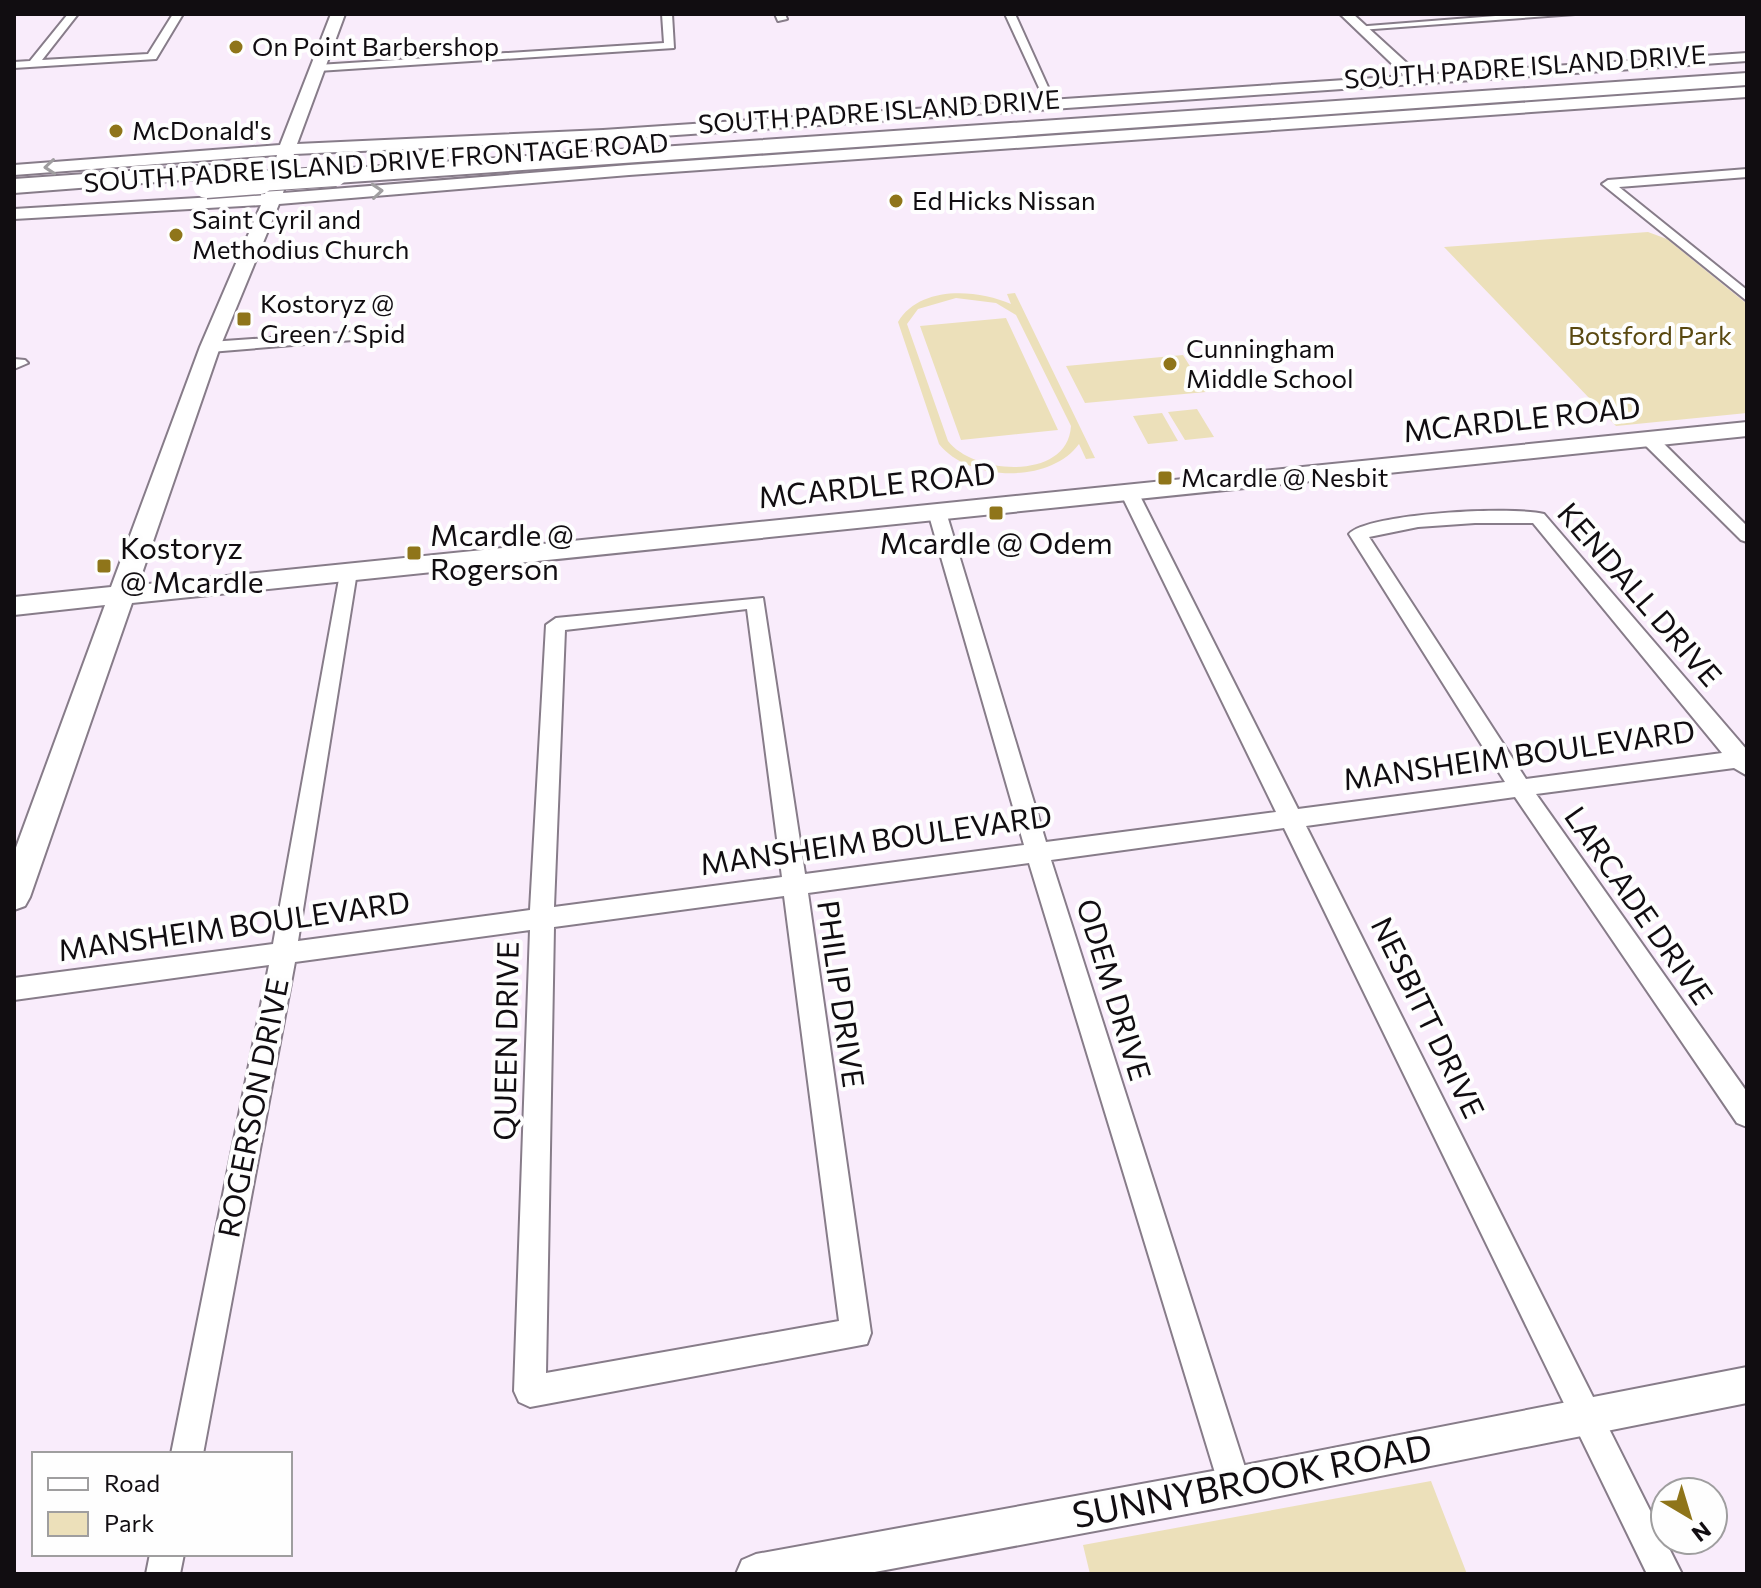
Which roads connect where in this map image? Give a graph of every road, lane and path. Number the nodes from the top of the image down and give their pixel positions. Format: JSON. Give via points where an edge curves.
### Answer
{"nodes":[{"id":1,"x":73,"y":14,"type":"edge"},
{"id":2,"x":178,"y":14,"type":"edge"},
{"id":3,"x":338,"y":14,"type":"edge"},
{"id":4,"x":667,"y":14,"type":"edge"},
{"id":5,"x":1010,"y":14,"type":"edge"},
{"id":6,"x":1346,"y":14,"type":"edge"},
{"id":7,"x":1570,"y":14,"type":"edge"},
{"id":8,"x":1360,"y":27,"type":"junction"},
{"id":9,"x":1747,"y":57,"type":"edge"},
{"id":10,"x":33,"y":64,"type":"junction"},
{"id":11,"x":14,"y":65,"type":"edge"},
{"id":12,"x":318,"y":68,"type":"junction"},
{"id":13,"x":1747,"y":68,"type":"edge"},
{"id":14,"x":1416,"y":79,"type":"junction"},
{"id":15,"x":1747,"y":79,"type":"edge"},
{"id":16,"x":1520,"y":83,"type":"junction"},
{"id":17,"x":1747,"y":92,"type":"edge"},
{"id":18,"x":1117,"y":100,"type":"junction"},
{"id":19,"x":1053,"y":105,"type":"junction"},
{"id":20,"x":1052,"y":128,"type":"junction"},
{"id":21,"x":472,"y":140,"type":"junction"},
{"id":22,"x":288,"y":149,"type":"junction"},
{"id":23,"x":14,"y":170,"type":"edge"},
{"id":24,"x":215,"y":170,"type":"junction"},
{"id":25,"x":629,"y":170,"type":"junction"},
{"id":26,"x":1746,"y":175,"type":"edge"},
{"id":27,"x":342,"y":178,"type":"junction"},
{"id":28,"x":14,"y":186,"type":"edge"},
{"id":29,"x":14,"y":198,"type":"edge"},
{"id":30,"x":267,"y":211,"type":"junction"},
{"id":31,"x":48,"y":212,"type":"junction"},
{"id":32,"x":14,"y":214,"type":"edge"},
{"id":33,"x":1747,"y":297,"type":"edge"},
{"id":34,"x":396,"y":333,"type":"dead end"},
{"id":35,"x":210,"y":347,"type":"junction"},
{"id":36,"x":1747,"y":429,"type":"edge"},
{"id":37,"x":1649,"y":439,"type":"junction"},
{"id":38,"x":1129,"y":492,"type":"junction"},
{"id":39,"x":937,"y":512,"type":"junction"},
{"id":40,"x":1460,"y":518,"type":"joint"},
{"id":41,"x":1747,"y":536,"type":"edge"},
{"id":42,"x":348,"y":572,"type":"junction"},
{"id":43,"x":122,"y":595,"type":"junction"},
{"id":44,"x":14,"y":606,"type":"edge"},
{"id":45,"x":656,"y":613,"type":"joint"},
{"id":46,"x":1745,"y":761,"type":"edge"},
{"id":47,"x":1520,"y":788,"type":"junction"},
{"id":48,"x":1292,"y":818,"type":"junction"},
{"id":49,"x":1037,"y":852,"type":"junction"},
{"id":50,"x":792,"y":885,"type":"junction"},
{"id":51,"x":14,"y":897,"type":"edge"},
{"id":52,"x":542,"y":918,"type":"junction"},
{"id":53,"x":284,"y":953,"type":"junction"},
{"id":54,"x":14,"y":989,"type":"edge"},
{"id":55,"x":1747,"y":1114,"type":"edge"},
{"id":56,"x":697,"y":1359,"type":"joint"},
{"id":57,"x":1747,"y":1385,"type":"edge"},
{"id":58,"x":1588,"y":1415,"type":"junction"},
{"id":59,"x":187,"y":1452,"type":"edge"},
{"id":60,"x":1235,"y":1486,"type":"junction"},
{"id":61,"x":756,"y":1574,"type":"edge"},
{"id":62,"x":1665,"y":1574,"type":"edge"}],
"edges":[{"from":1,"to":10,"type":"street"},
{"from":2,"to":10,"type":"street","via":[[152,57]]},
{"from":3,"to":12,"type":"main road"},
{"from":4,"to":12,"type":"street","via":[[670,46]]},
{"from":5,"to":19,"type":"street"},
{"from":6,"to":8,"type":"street"},
{"from":7,"to":8,"type":"street"},
{"from":8,"to":14,"type":"street"},
{"from":9,"to":14,"type":"main road","name":"SOUTH PADRE ISLAND DRIVE FRONTAGE ROAD"},
{"from":10,"to":11,"type":"street"},
{"from":12,"to":22,"type":"main road"},
{"from":13,"to":16,"type":"highway","name":"SOUTH PADRE ISLAND DRIVE"},
{"from":14,"to":18,"type":"main road","name":"SOUTH PADRE ISLAND DRIVE FRONTAGE ROAD"},
{"from":15,"to":20,"type":"highway","name":"SOUTH PADRE ISLAND DRIVE"},
{"from":16,"to":18,"type":"highway"},
{"from":16,"to":27,"type":"highway","name":"SOUTH PADRE ISLAND DRIVE"},
{"from":17,"to":25,"type":"main road","name":"SOUTH PADRE ISLAND DRIVE FRONTAGE ROAD"},
{"from":18,"to":19,"type":"main road","name":"SOUTH PADRE ISLAND DRIVE FRONTAGE ROAD"},
{"from":19,"to":21,"type":"main road","name":"SOUTH PADRE ISLAND DRIVE FRONTAGE ROAD"},
{"from":20,"to":25,"type":"highway"},
{"from":20,"to":27,"type":"highway","name":"SOUTH PADRE ISLAND DRIVE"},
{"from":21,"to":22,"type":"main road","name":"SOUTH PADRE ISLAND DRIVE FRONTAGE ROAD"},
{"from":21,"to":27,"type":"main road","via":[[327,152],[310,159],[304,185]]},
{"from":22,"to":24,"type":"main road","name":"SOUTH PADRE ISLAND DRIVE FRONTAGE ROAD"},
{"from":22,"to":30,"type":"main road"},
{"from":24,"to":23,"type":"main road","name":"SOUTH PADRE ISLAND DRIVE FRONTAGE ROAD","one_way":true},
{"from":24,"to":27,"type":"highway","name":"SOUTH PADRE ISLAND DRIVE","bridge":true},
{"from":24,"to":28,"type":"highway","name":"SOUTH PADRE ISLAND DRIVE"},
{"from":24,"to":29,"type":"highway","name":"SOUTH PADRE ISLAND DRIVE"},
{"from":24,"to":31,"type":"main road","via":[[245,159],[248,165],[232,189],[219,193],[83,203]]},
{"from":27,"to":25,"type":"main road","name":"SOUTH PADRE ISLAND DRIVE FRONTAGE ROAD","one_way":true},
{"from":26,"to":33,"type":"street","via":[[1608,184]]},
{"from":27,"to":30,"type":"main road","name":"SOUTH PADRE ISLAND DRIVE FRONTAGE ROAD"},
{"from":30,"to":31,"type":"main road","name":"SOUTH PADRE ISLAND DRIVE FRONTAGE ROAD"},
{"from":30,"to":35,"type":"main road"},
{"from":31,"to":32,"type":"main road","name":"SOUTH PADRE ISLAND DRIVE FRONTAGE ROAD"},
{"from":34,"to":35,"type":"street"},
{"from":35,"to":43,"type":"main road"},
{"from":36,"to":37,"type":"main road","name":"MCARDLE ROAD"},
{"from":37,"to":38,"type":"main road","name":"MCARDLE ROAD"},
{"from":37,"to":41,"type":"street"},
{"from":38,"to":39,"type":"main road","name":"MCARDLE ROAD"},
{"from":38,"to":48,"type":"street","name":"NESBITT DRIVE"},
{"from":39,"to":42,"type":"main road","name":"MCARDLE ROAD"},
{"from":39,"to":49,"type":"street","name":"ODEM DRIVE"},
{"from":40,"to":46,"type":"street","name":"KENDALL DRIVE","via":[[1538,518]]},
{"from":40,"to":47,"type":"street","name":"LARCADE DRIVE","via":[[1362,531],[1359,538]]},
{"from":42,"to":43,"type":"main road","name":"MCARDLE ROAD"},
{"from":42,"to":53,"type":"street","name":"ROGERSON DRIVE"},
{"from":43,"to":44,"type":"main road","name":"MCARDLE ROAD"},
{"from":43,"to":51,"type":"main road"},
{"from":45,"to":50,"type":"street","name":"PHILIP DRIVE","via":[[756,602]]},
{"from":45,"to":52,"type":"street","name":"QUEEN DRIVE","via":[[556,625]]},
{"from":46,"to":47,"type":"street","name":"MANSHEIM BOULEVARD"},
{"from":47,"to":48,"type":"street","name":"MANSHEIM BOULEVARD"},
{"from":47,"to":55,"type":"street","name":"LARCADE DRIVE"},
{"from":48,"to":49,"type":"street","name":"MANSHEIM BOULEVARD"},
{"from":48,"to":58,"type":"street","name":"NESBITT DRIVE"},
{"from":49,"to":50,"type":"street","name":"MANSHEIM BOULEVARD"},
{"from":49,"to":60,"type":"street","name":"ODEM DRIVE"},
{"from":50,"to":52,"type":"street","name":"MANSHEIM BOULEVARD"},
{"from":50,"to":56,"type":"street","name":"PHILIP DRIVE","via":[[856,1333]]},
{"from":52,"to":53,"type":"street","name":"MANSHEIM BOULEVARD"},
{"from":52,"to":56,"type":"street","name":"QUEEN DRIVE","via":[[530,1391]]},
{"from":53,"to":54,"type":"street","name":"MANSHEIM BOULEVARD"},
{"from":53,"to":59,"type":"street","name":"ROGERSON DRIVE"},
{"from":57,"to":58,"type":"street","name":"SUNNYBROOK ROAD"},
{"from":58,"to":60,"type":"street","name":"SUNNYBROOK ROAD"},
{"from":58,"to":62,"type":"street","name":"NESBITT DRIVE"},
{"from":60,"to":61,"type":"street","name":"SUNNYBROOK ROAD"}]}
